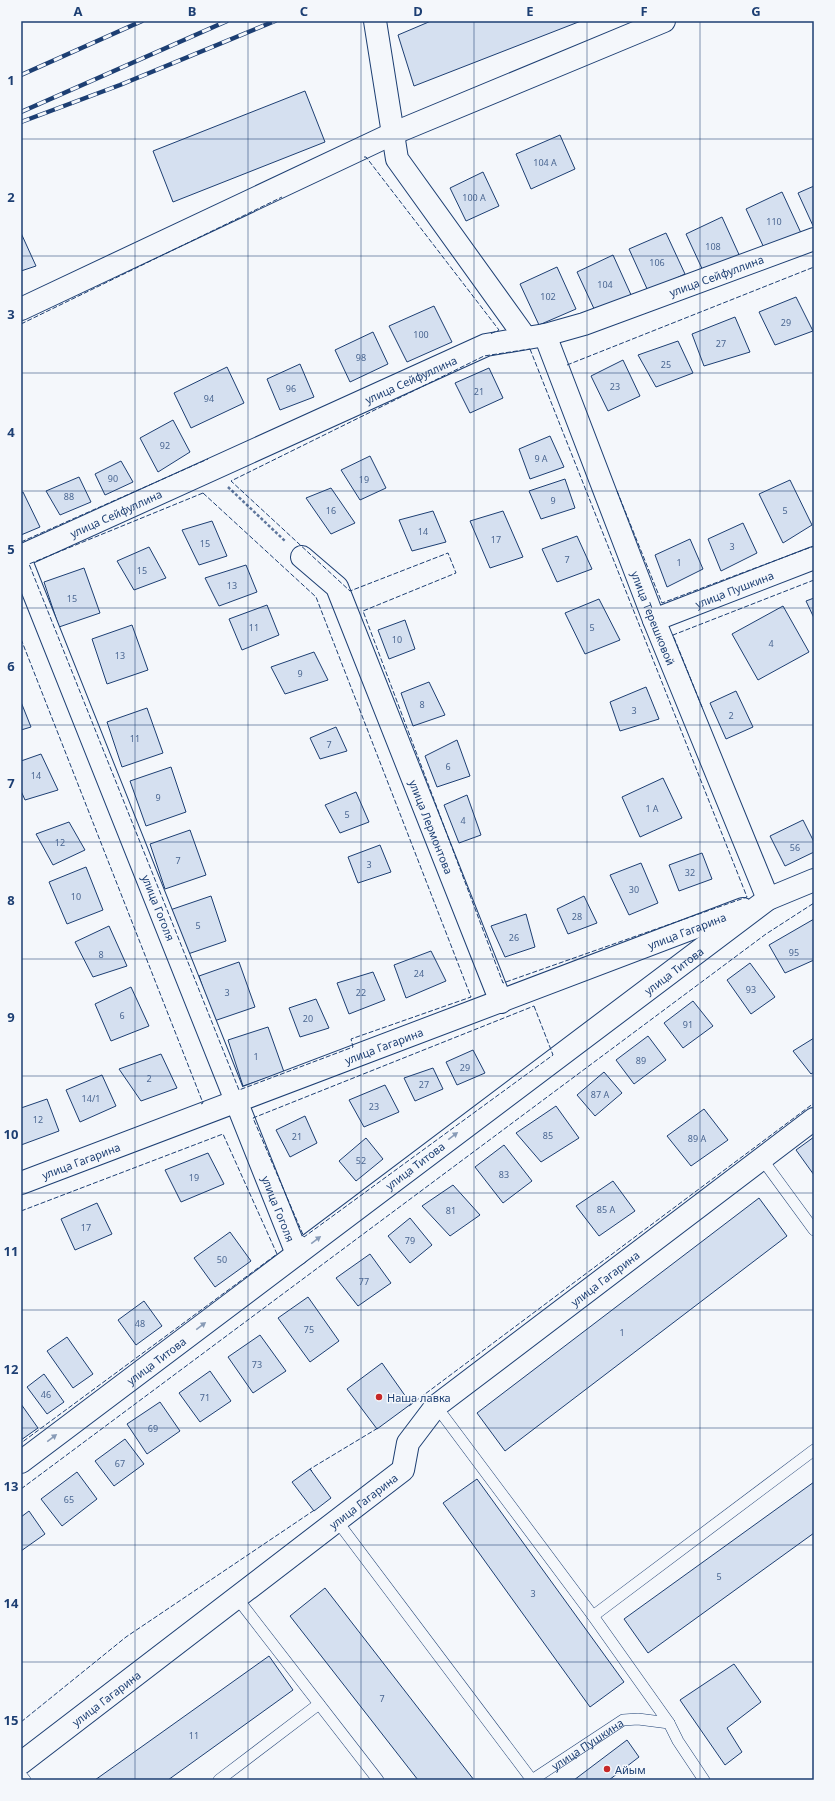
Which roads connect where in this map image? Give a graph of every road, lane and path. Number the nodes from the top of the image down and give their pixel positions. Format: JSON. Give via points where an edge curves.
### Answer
{"nodes":[{"id":1,"x":375,"y":21,"type":"edge"},
{"id":2,"x":664,"y":21,"type":"edge"},
{"id":3,"x":392,"y":134,"type":"junction"},
{"id":4,"x":814,"y":239,"type":"edge"},
{"id":5,"x":21,"y":309,"type":"edge"},
{"id":6,"x":535,"y":336,"type":"junction"},
{"id":7,"x":210,"y":470,"type":"junction"},
{"id":8,"x":21,"y":556,"type":"edge"},
{"id":9,"x":302,"y":556,"type":"joint"},
{"id":10,"x":814,"y":558,"type":"edge"},
{"id":11,"x":21,"y":561,"type":"edge"},
{"id":12,"x":654,"y":620,"type":"junction"},
{"id":13,"x":814,"y":880,"type":"edge"},
{"id":14,"x":768,"y":899,"type":"junction"},
{"id":15,"x":501,"y":1002,"type":"junction"},
{"id":16,"x":235,"y":1102,"type":"junction"},
{"id":17,"x":814,"y":1119,"type":"edge"},
{"id":18,"x":762,"y":1159,"type":"junction"},
{"id":19,"x":21,"y":1183,"type":"edge"},
{"id":20,"x":814,"y":1230,"type":"edge"},
{"id":21,"x":297,"y":1254,"type":"junction"},
{"id":22,"x":436,"y":1406,"type":"junction"},
{"id":23,"x":814,"y":1450,"type":"edge"},
{"id":24,"x":21,"y":1462,"type":"edge"},
{"id":25,"x":337,"y":1521,"type":"junction"},
{"id":26,"x":236,"y":1598,"type":"junction"},
{"id":27,"x":593,"y":1616,"type":"junction"},
{"id":28,"x":319,"y":1704,"type":"junction"},
{"id":29,"x":669,"y":1722,"type":"junction"},
{"id":30,"x":21,"y":1763,"type":"edge"},
{"id":31,"x":21,"y":1775,"type":"edge"},
{"id":32,"x":372,"y":1778,"type":"edge"},
{"id":33,"x":25,"y":1780,"type":"edge"},
{"id":34,"x":219,"y":1780,"type":"edge"},
{"id":35,"x":532,"y":1780,"type":"edge"},
{"id":36,"x":704,"y":1780,"type":"edge"}],
"edges":[{"from":1,"to":3,"type":"street","name":"улица Терешковой"},
{"from":2,"to":3,"type":"street"},
{"from":3,"to":5,"type":"street"},
{"from":3,"to":6,"type":"street","name":"улица Терешковой","via":[[397,159]]},
{"from":4,"to":6,"type":"street","name":"улица Сейфуллина","via":[[584,324]]},
{"from":6,"to":7,"type":"street","name":"улица Сейфуллина","via":[[486,345]]},
{"from":6,"to":12,"type":"street","name":"улица Терешковой"},
{"from":7,"to":8,"type":"street","name":"улица Сейфуллина"},
{"from":7,"to":9,"type":"path"},
{"from":9,"to":15,"type":"street","name":"улица Лермонтова","via":[[337,587]]},
{"from":10,"to":12,"type":"street","name":"улица Пушкина"},
{"from":11,"to":16,"type":"street","name":"улица Гоголя"},
{"from":12,"to":14,"type":"street","name":"улица Терешковой"},
{"from":13,"to":14,"type":"street","name":"улица Титова"},
{"from":14,"to":15,"type":"street","name":"улица Гагарина"},
{"from":21,"to":14,"type":"street","name":"улица Титова","one_way":true},
{"from":15,"to":16,"type":"street","name":"улица Гагарина"},
{"from":16,"to":19,"type":"street","name":"улица Гагарина"},
{"from":16,"to":21,"type":"street","name":"улица Гоголя"},
{"from":17,"to":18,"type":"street","name":"улица Гагарина"},
{"from":18,"to":20,"type":"lane"},
{"from":18,"to":22,"type":"street","name":"улица Гагарина"},
{"from":24,"to":21,"type":"street","name":"улица Титова","one_way":true},
{"from":22,"to":25,"type":"street","name":"улица Гагарина","via":[[408,1443],[403,1470]]},
{"from":22,"to":27,"type":"lane"},
{"from":23,"to":27,"type":"lane"},
{"from":25,"to":26,"type":"street","name":"улица Гагарина"},
{"from":25,"to":35,"type":"lane"},
{"from":26,"to":28,"type":"lane"},
{"from":26,"to":30,"type":"street","name":"улица Гагарина"},
{"from":27,"to":29,"type":"lane"},
{"from":28,"to":32,"type":"lane"},
{"from":28,"to":34,"type":"lane"},
{"from":29,"to":35,"type":"lane","name":"улица Пушкина","via":[[623,1720]]},
{"from":29,"to":36,"type":"lane","via":[[678,1741]]},
{"from":31,"to":33,"type":"lane"}]}
